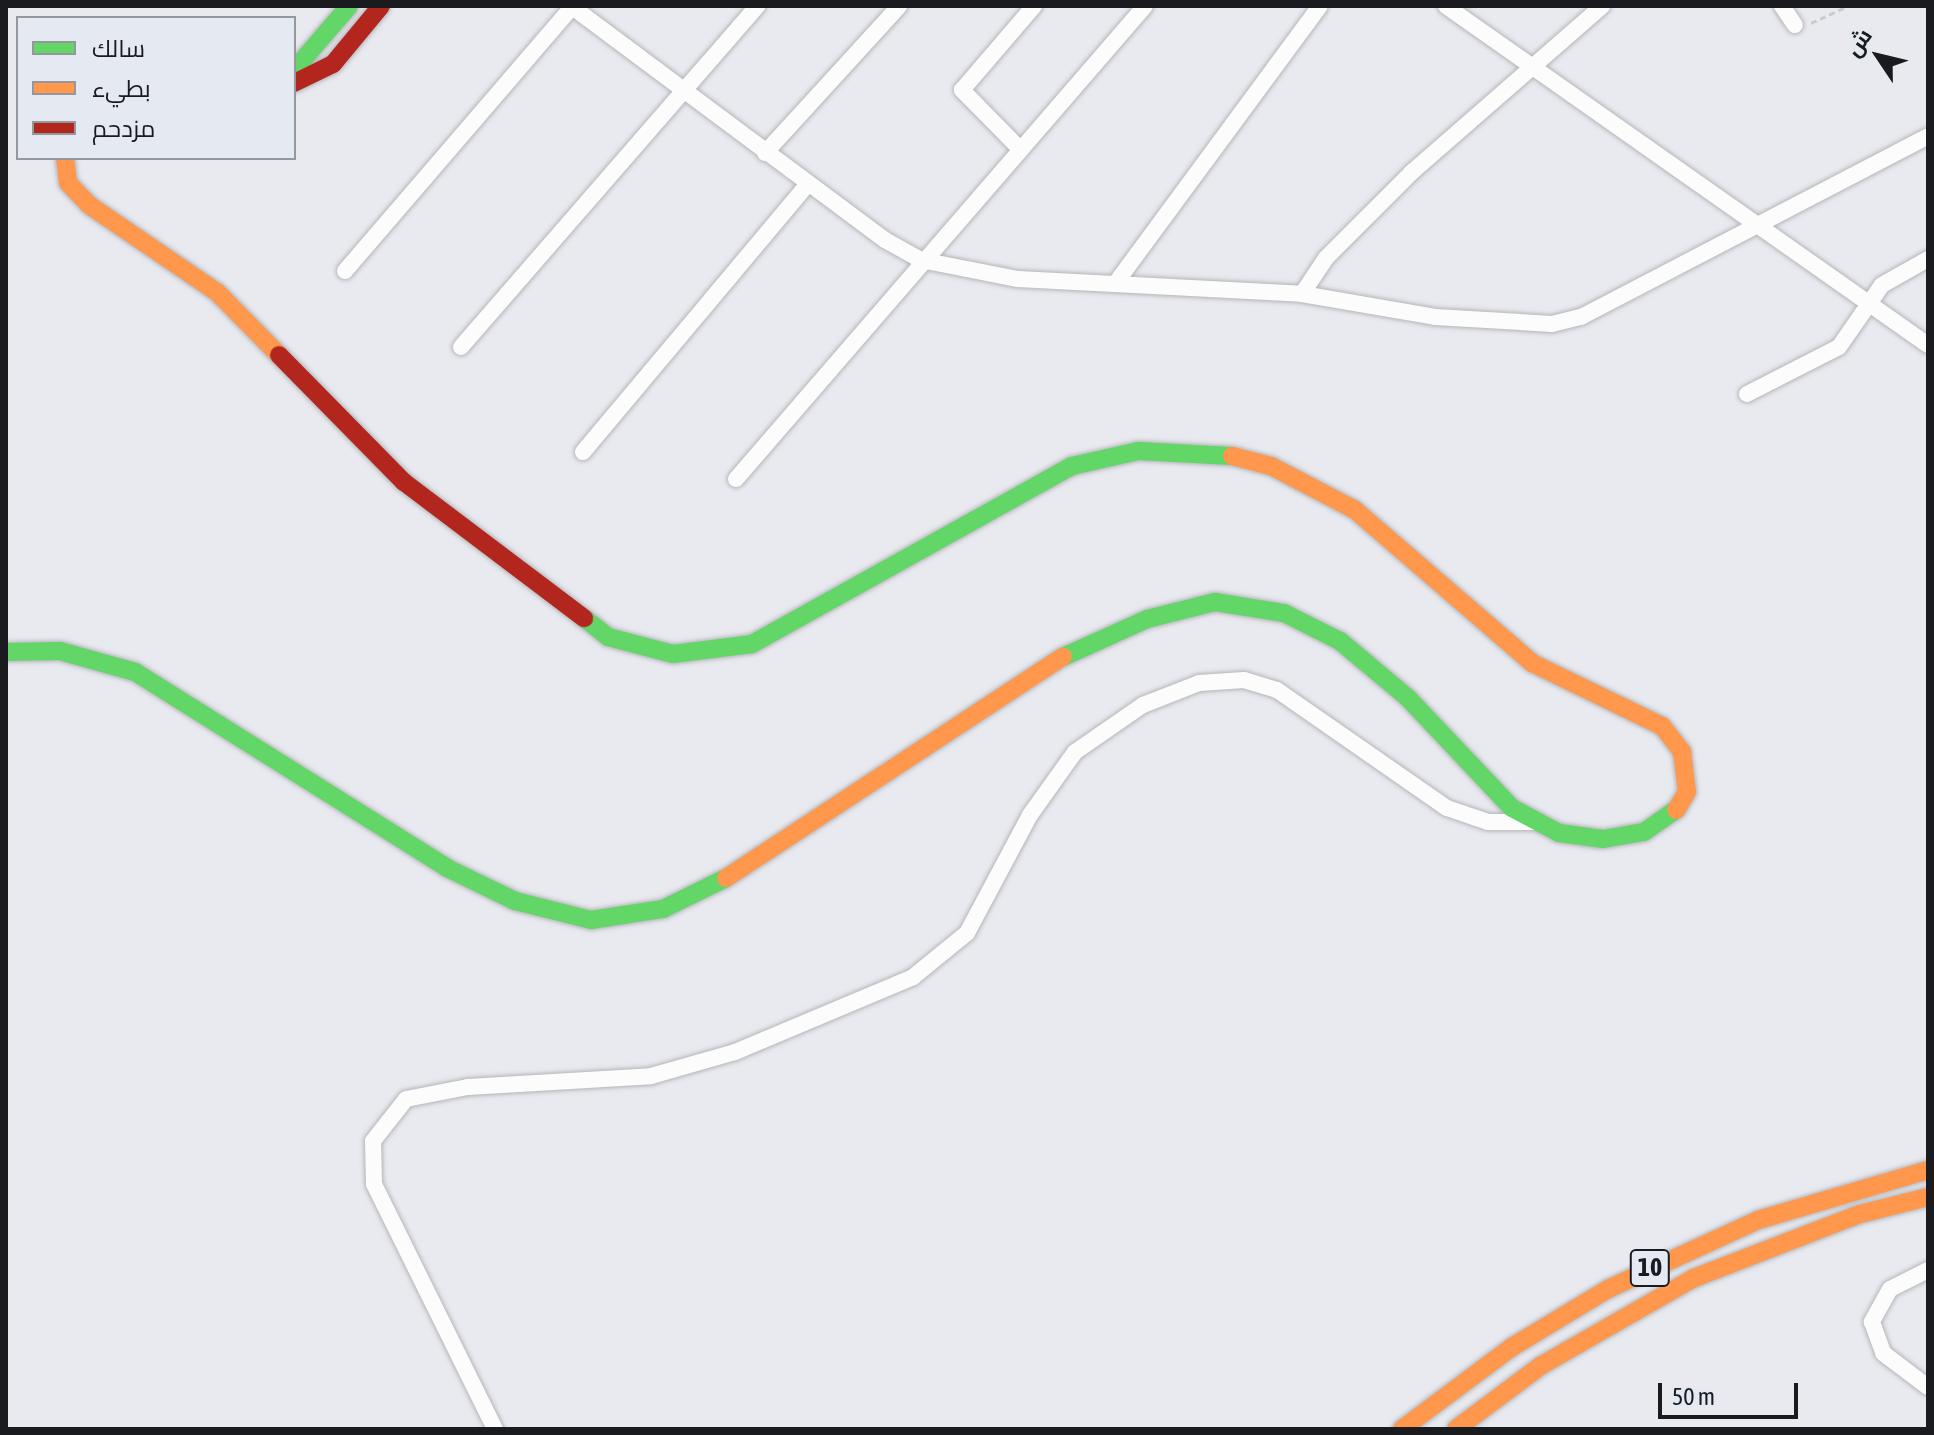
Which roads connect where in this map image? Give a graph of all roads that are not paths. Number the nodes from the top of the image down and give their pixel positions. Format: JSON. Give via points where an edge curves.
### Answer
{"nodes":[{"id":1,"x":349,"y":6,"type":"edge"},
{"id":2,"x":381,"y":6,"type":"edge"},
{"id":3,"x":572,"y":6,"type":"edge"},
{"id":4,"x":757,"y":6,"type":"edge"},
{"id":5,"x":899,"y":6,"type":"edge"},
{"id":6,"x":1034,"y":6,"type":"edge"},
{"id":7,"x":1145,"y":6,"type":"edge"},
{"id":8,"x":1320,"y":6,"type":"edge"},
{"id":9,"x":1446,"y":6,"type":"edge"},
{"id":10,"x":1602,"y":6,"type":"edge"},
{"id":11,"x":1782,"y":6,"type":"edge"},
{"id":12,"x":1795,"y":25,"type":"road end"},
{"id":13,"x":328,"y":32,"type":"junction"},
{"id":14,"x":348,"y":48,"type":"junction"},
{"id":15,"x":1528,"y":65,"type":"junction"},
{"id":16,"x":296,"y":68,"type":"edge"},
{"id":17,"x":296,"y":82,"type":"edge"},
{"id":18,"x":681,"y":92,"type":"junction"},
{"id":19,"x":1928,"y":136,"type":"edge"},
{"id":20,"x":1020,"y":149,"type":"junction"},
{"id":21,"x":765,"y":153,"type":"junction"},
{"id":22,"x":66,"y":160,"type":"edge"},
{"id":23,"x":806,"y":186,"type":"junction"},
{"id":24,"x":1757,"y":222,"type":"junction"},
{"id":25,"x":1928,"y":259,"type":"edge"},
{"id":26,"x":921,"y":260,"type":"junction"},
{"id":27,"x":345,"y":271,"type":"dead end"},
{"id":28,"x":1115,"y":284,"type":"junction"},
{"id":29,"x":1302,"y":294,"type":"junction"},
{"id":30,"x":1872,"y":300,"type":"junction"},
{"id":31,"x":1928,"y":345,"type":"edge"},
{"id":32,"x":461,"y":347,"type":"dead end"},
{"id":33,"x":1747,"y":394,"type":"dead end"},
{"id":34,"x":583,"y":452,"type":"dead end"},
{"id":35,"x":736,"y":479,"type":"dead end"},
{"id":36,"x":6,"y":652,"type":"edge"},
{"id":37,"x":1534,"y":822,"type":"junction"},
{"id":38,"x":1928,"y":1170,"type":"edge"},
{"id":39,"x":1928,"y":1197,"type":"edge"},
{"id":40,"x":1928,"y":1270,"type":"edge"},
{"id":41,"x":1928,"y":1387,"type":"edge"},
{"id":42,"x":495,"y":1429,"type":"edge"},
{"id":43,"x":1402,"y":1429,"type":"edge"},
{"id":44,"x":1456,"y":1429,"type":"edge"}],
"edges":[{"from":1,"to":13,"type":"main road"},
{"from":2,"to":14,"type":"main road"},
{"from":3,"to":18,"type":"street"},
{"from":3,"to":27,"type":"street"},
{"from":4,"to":18,"type":"street"},
{"from":5,"to":21,"type":"street"},
{"from":6,"to":20,"type":"street","via":[[962,90]]},
{"from":7,"to":20,"type":"street"},
{"from":8,"to":28,"type":"street"},
{"from":9,"to":15,"type":"street"},
{"from":10,"to":15,"type":"street"},
{"from":11,"to":12,"type":"street"},
{"from":13,"to":14,"type":"main road"},
{"from":13,"to":16,"type":"main road"},
{"from":14,"to":17,"type":"main road"},
{"from":15,"to":24,"type":"street"},
{"from":15,"to":29,"type":"street","via":[[1369,214]]},
{"from":18,"to":21,"type":"street"},
{"from":18,"to":32,"type":"street"},
{"from":19,"to":24,"type":"street"},
{"from":20,"to":26,"type":"street"},
{"from":21,"to":23,"type":"street"},
{"from":22,"to":37,"type":"main road","via":[[77,194],[218,293],[404,482],[590,627],[649,651],[701,654],[752,644],[1003,500],[1095,459],[1211,451],[1312,484],[1402,545],[1532,663],[1647,716],[1677,741],[1687,792],[1662,824],[1603,839]]},
{"from":23,"to":26,"type":"street"},
{"from":23,"to":34,"type":"street"},
{"from":24,"to":29,"type":"street","via":[[1581,317],[1552,324],[1435,317]]},
{"from":24,"to":30,"type":"street"},
{"from":25,"to":30,"type":"street","via":[[1894,274]]},
{"from":26,"to":28,"type":"street","via":[[1018,279]]},
{"from":26,"to":35,"type":"street"},
{"from":28,"to":29,"type":"street"},
{"from":30,"to":31,"type":"street"},
{"from":30,"to":33,"type":"street","via":[[1839,347]]},
{"from":36,"to":37,"type":"main road","via":[[60,651],[135,672],[447,868],[515,901],[582,919],[637,916],[719,882],[1056,661],[1147,619],[1215,602],[1284,613],[1340,641]]},
{"from":37,"to":42,"type":"street","via":[[1488,822],[1447,808],[1277,690],[1244,680],[1199,683],[1143,705],[1075,752],[1030,815],[967,933],[913,977],[735,1052],[660,1074],[468,1087],[406,1099],[373,1141],[374,1184]]},
{"from":38,"to":43,"type":"main road","number":"10","via":[[1758,1220],[1608,1289],[1512,1347]]},
{"from":39,"to":44,"type":"main road","number":"10","via":[[1815,1229],[1694,1278],[1542,1365]]},
{"from":40,"to":41,"type":"street","via":[[1890,1289],[1872,1322],[1883,1353]]}]}
